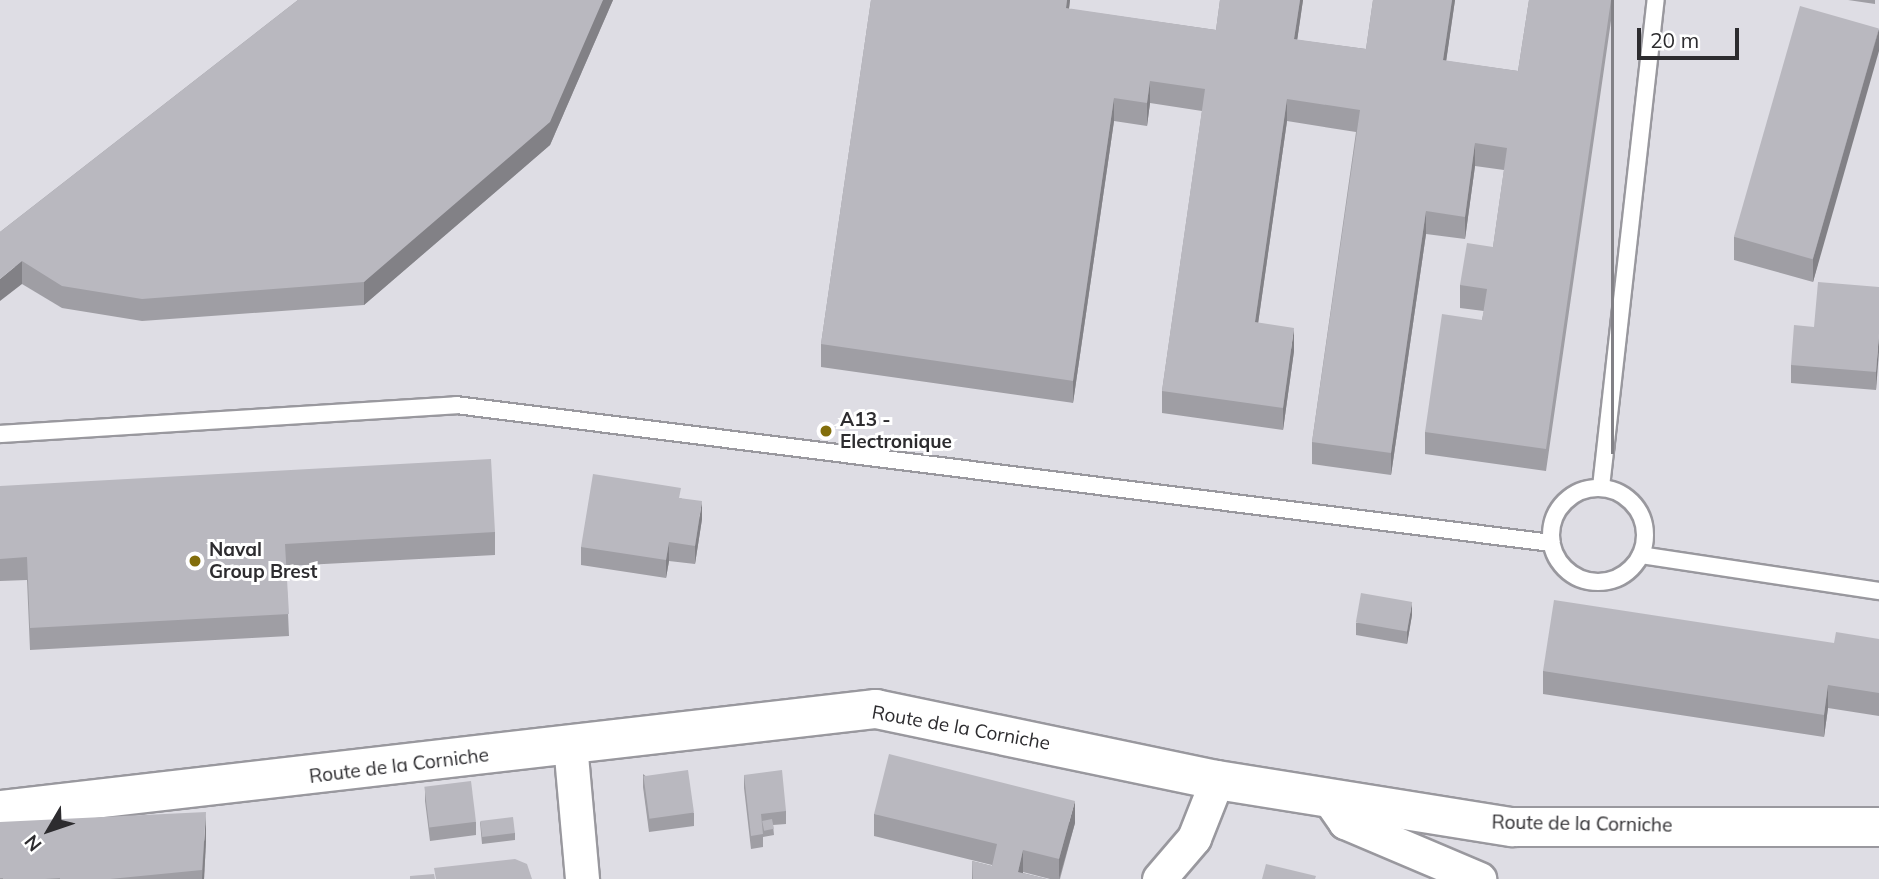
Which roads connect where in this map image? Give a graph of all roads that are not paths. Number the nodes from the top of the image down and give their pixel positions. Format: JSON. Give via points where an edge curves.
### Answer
{"nodes":[{"id":1,"x":1656,"y":0,"type":"edge"},
{"id":2,"x":0,"y":434,"type":"edge"},
{"id":3,"x":1601,"y":487,"type":"junction"},
{"id":4,"x":1551,"y":543,"type":"junction"},
{"id":5,"x":1640,"y":555,"type":"junction"},
{"id":6,"x":1879,"y":591,"type":"edge"},
{"id":7,"x":570,"y":744,"type":"junction"},
{"id":8,"x":1217,"y":780,"type":"junction"},
{"id":9,"x":1327,"y":796,"type":"junction"},
{"id":10,"x":0,"y":810,"type":"edge"},
{"id":11,"x":1879,"y":827,"type":"edge"},
{"id":12,"x":582,"y":879,"type":"edge"},
{"id":13,"x":1159,"y":879,"type":"edge"},
{"id":14,"x":1479,"y":879,"type":"edge"}],
"edges":[{"from":1,"to":3,"type":"lane"},
{"from":2,"to":4,"type":"lane","via":[[456,405]]},
{"from":3,"to":4,"type":"lane","via":[[1570,496],[1559,508]]},
{"from":3,"to":5,"type":"lane","via":[[1636,508],[1643,523]]},
{"from":4,"to":5,"type":"lane","via":[[1567,571],[1590,581],[1622,575]]},
{"from":5,"to":6,"type":"lane"},
{"from":7,"to":8,"type":"street","name":"Route de la Corniche","via":[[876,709]]},
{"from":7,"to":10,"type":"street","name":"Route de la Corniche"},
{"from":7,"to":12,"type":"street"},
{"from":8,"to":9,"type":"street","name":"Route de la Corniche"},
{"from":8,"to":13,"type":"street","via":[[1194,838]]},
{"from":9,"to":11,"type":"street","name":"Route de la Corniche","via":[[1512,827]]},
{"from":9,"to":14,"type":"street","via":[[1345,822]]}]}
